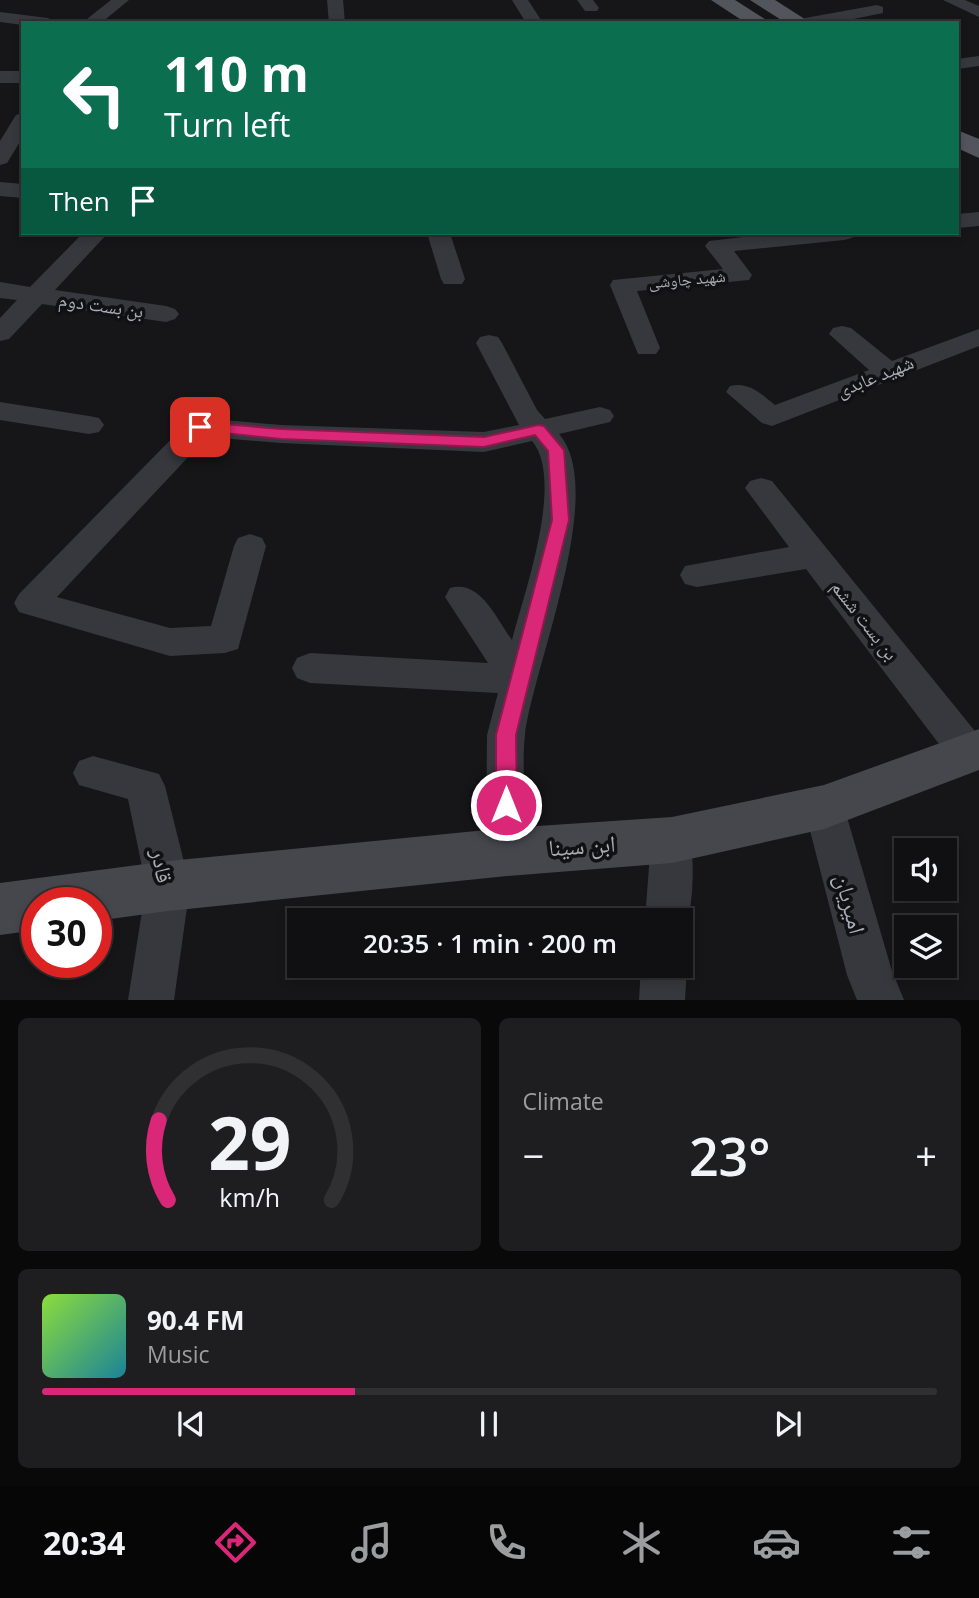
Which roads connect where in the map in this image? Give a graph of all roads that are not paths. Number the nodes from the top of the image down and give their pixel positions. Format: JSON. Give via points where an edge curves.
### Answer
{"nodes":[{"id":1,"x":121,"y":0,"type":"edge"},
{"id":2,"x":335,"y":0,"type":"edge"},
{"id":3,"x":520,"y":0,"type":"edge"},
{"id":4,"x":721,"y":0,"type":"edge"},
{"id":5,"x":760,"y":0,"type":"edge"},
{"id":6,"x":951,"y":0,"type":"edge"},
{"id":7,"x":877,"y":10,"type":"dead end"},
{"id":8,"x":979,"y":12,"type":"edge"},
{"id":9,"x":0,"y":18,"type":"edge"},
{"id":10,"x":29,"y":21,"type":"edge"},
{"id":11,"x":93,"y":21,"type":"edge"},
{"id":12,"x":337,"y":21,"type":"edge"},
{"id":13,"x":534,"y":21,"type":"edge"},
{"id":14,"x":758,"y":21,"type":"edge"},
{"id":15,"x":799,"y":21,"type":"edge"},
{"id":16,"x":814,"y":21,"type":"edge"},
{"id":17,"x":979,"y":61,"type":"edge"},
{"id":18,"x":959,"y":64,"type":"edge"},
{"id":19,"x":0,"y":77,"type":"edge"},
{"id":20,"x":21,"y":77,"type":"edge"},
{"id":21,"x":959,"y":114,"type":"edge"},
{"id":22,"x":21,"y":124,"type":"edge"},
{"id":23,"x":979,"y":125,"type":"edge"},
{"id":24,"x":959,"y":138,"type":"edge"},
{"id":25,"x":979,"y":150,"type":"edge"},
{"id":26,"x":0,"y":159,"type":"edge"},
{"id":27,"x":0,"y":188,"type":"edge"},
{"id":28,"x":21,"y":191,"type":"edge"},
{"id":29,"x":979,"y":219,"type":"edge"},
{"id":30,"x":959,"y":221,"type":"edge"},
{"id":31,"x":94,"y":235,"type":"edge"},
{"id":32,"x":439,"y":235,"type":"edge"},
{"id":33,"x":824,"y":235,"type":"edge"},
{"id":34,"x":453,"y":279,"type":"dead end"},
{"id":35,"x":0,"y":290,"type":"edge"},
{"id":36,"x":36,"y":296,"type":"junction"},
{"id":37,"x":166,"y":314,"type":"dead end"},
{"id":38,"x":0,"y":333,"type":"edge"},
{"id":39,"x":842,"y":334,"type":"dead end"},
{"id":40,"x":979,"y":337,"type":"edge"},
{"id":41,"x":489,"y":344,"type":"dead end"},
{"id":42,"x":647,"y":348,"type":"dead end"},
{"id":43,"x":887,"y":370,"type":"junction"},
{"id":44,"x":740,"y":392,"type":"dead end"},
{"id":45,"x":0,"y":411,"type":"edge"},
{"id":46,"x":600,"y":416,"type":"dead end"},
{"id":47,"x":89,"y":425,"type":"dead end"},
{"id":48,"x":538,"y":430,"type":"junction"},
{"id":49,"x":761,"y":488,"type":"dead end"},
{"id":50,"x":250,"y":545,"type":"dead end"},
{"id":51,"x":815,"y":555,"type":"junction"},
{"id":52,"x":697,"y":575,"type":"dead end"},
{"id":53,"x":462,"y":597,"type":"dead end"},
{"id":54,"x":310,"y":668,"type":"dead end"},
{"id":55,"x":520,"y":679,"type":"junction"},
{"id":56,"x":974,"y":751,"type":"edge"},
{"id":57,"x":93,"y":773,"type":"dead end"},
{"id":58,"x":824,"y":807,"type":"junction"},
{"id":59,"x":672,"y":840,"type":"junction"},
{"id":60,"x":507,"y":852,"type":"junction"},
{"id":61,"x":168,"y":886,"type":"junction"},
{"id":62,"x":112,"y":894,"type":"edge"},
{"id":63,"x":21,"y":906,"type":"edge"},
{"id":64,"x":668,"y":908,"type":"edge"},
{"id":65,"x":0,"y":909,"type":"edge"},
{"id":66,"x":663,"y":978,"type":"edge"},
{"id":67,"x":150,"y":999,"type":"edge"},
{"id":68,"x":662,"y":999,"type":"edge"},
{"id":69,"x":881,"y":999,"type":"edge"}],
"edges":[{"from":1,"to":11,"type":"street"},
{"from":2,"to":12,"type":"street"},
{"from":3,"to":13,"type":"street"},
{"from":4,"to":14,"type":"main road"},
{"from":5,"to":15,"type":"main road"},
{"from":6,"to":8,"type":"street"},
{"from":7,"to":16,"type":"street"},
{"from":9,"to":10,"type":"street"},
{"from":17,"to":18,"type":"street"},
{"from":19,"to":20,"type":"street"},
{"from":21,"to":23,"type":"main road"},
{"from":22,"to":26,"type":"street"},
{"from":24,"to":25,"type":"main road"},
{"from":27,"to":28,"type":"street"},
{"from":29,"to":30,"type":"street"},
{"from":31,"to":36,"type":"street"},
{"from":32,"to":34,"type":"street"},
{"from":33,"to":42,"type":"street","name":"شهید چاوشی","via":[[716,246],[740,275],[622,285]]},
{"from":35,"to":36,"type":"street","name":"بن بست دوم"},
{"from":36,"to":37,"type":"street","name":"بن بست دوم"},
{"from":36,"to":38,"type":"street"},
{"from":39,"to":43,"type":"street"},
{"from":40,"to":43,"type":"street","name":"شهید عابدی"},
{"from":41,"to":48,"type":"street"},
{"from":43,"to":44,"type":"street","name":"شهید عابدی","via":[[772,417]]},
{"from":45,"to":47,"type":"street"},
{"from":46,"to":48,"type":"street"},
{"from":48,"to":50,"type":"street","via":[[484,442],[200,427],[31,603],[170,642],[225,639]]},
{"from":48,"to":55,"type":"street","via":[[556,450],[561,520]]},
{"from":49,"to":51,"type":"street","name":"بن بست ششم"},
{"from":51,"to":52,"type":"street"},
{"from":51,"to":56,"type":"street","name":"بن بست ششم"},
{"from":53,"to":55,"type":"street"},
{"from":54,"to":55,"type":"street"},
{"from":55,"to":60,"type":"street","via":[[506,735]]},
{"from":56,"to":58,"type":"main road","name":"ابن سینا"},
{"from":57,"to":61,"type":"street","name":"قادر","via":[[145,786]]},
{"from":58,"to":59,"type":"main road","name":"ابن سینا"},
{"from":58,"to":69,"type":"street","name":"امیریان","via":[[870,975]]},
{"from":59,"to":60,"type":"main road","name":"ابن سینا"},
{"from":59,"to":64,"type":"street"},
{"from":60,"to":61,"type":"main road","name":"ابن سینا"},
{"from":61,"to":62,"type":"main road","name":"ابن سینا"},
{"from":61,"to":67,"type":"street","name":"قادر"},
{"from":63,"to":65,"type":"main road"},
{"from":66,"to":68,"type":"street"}]}
